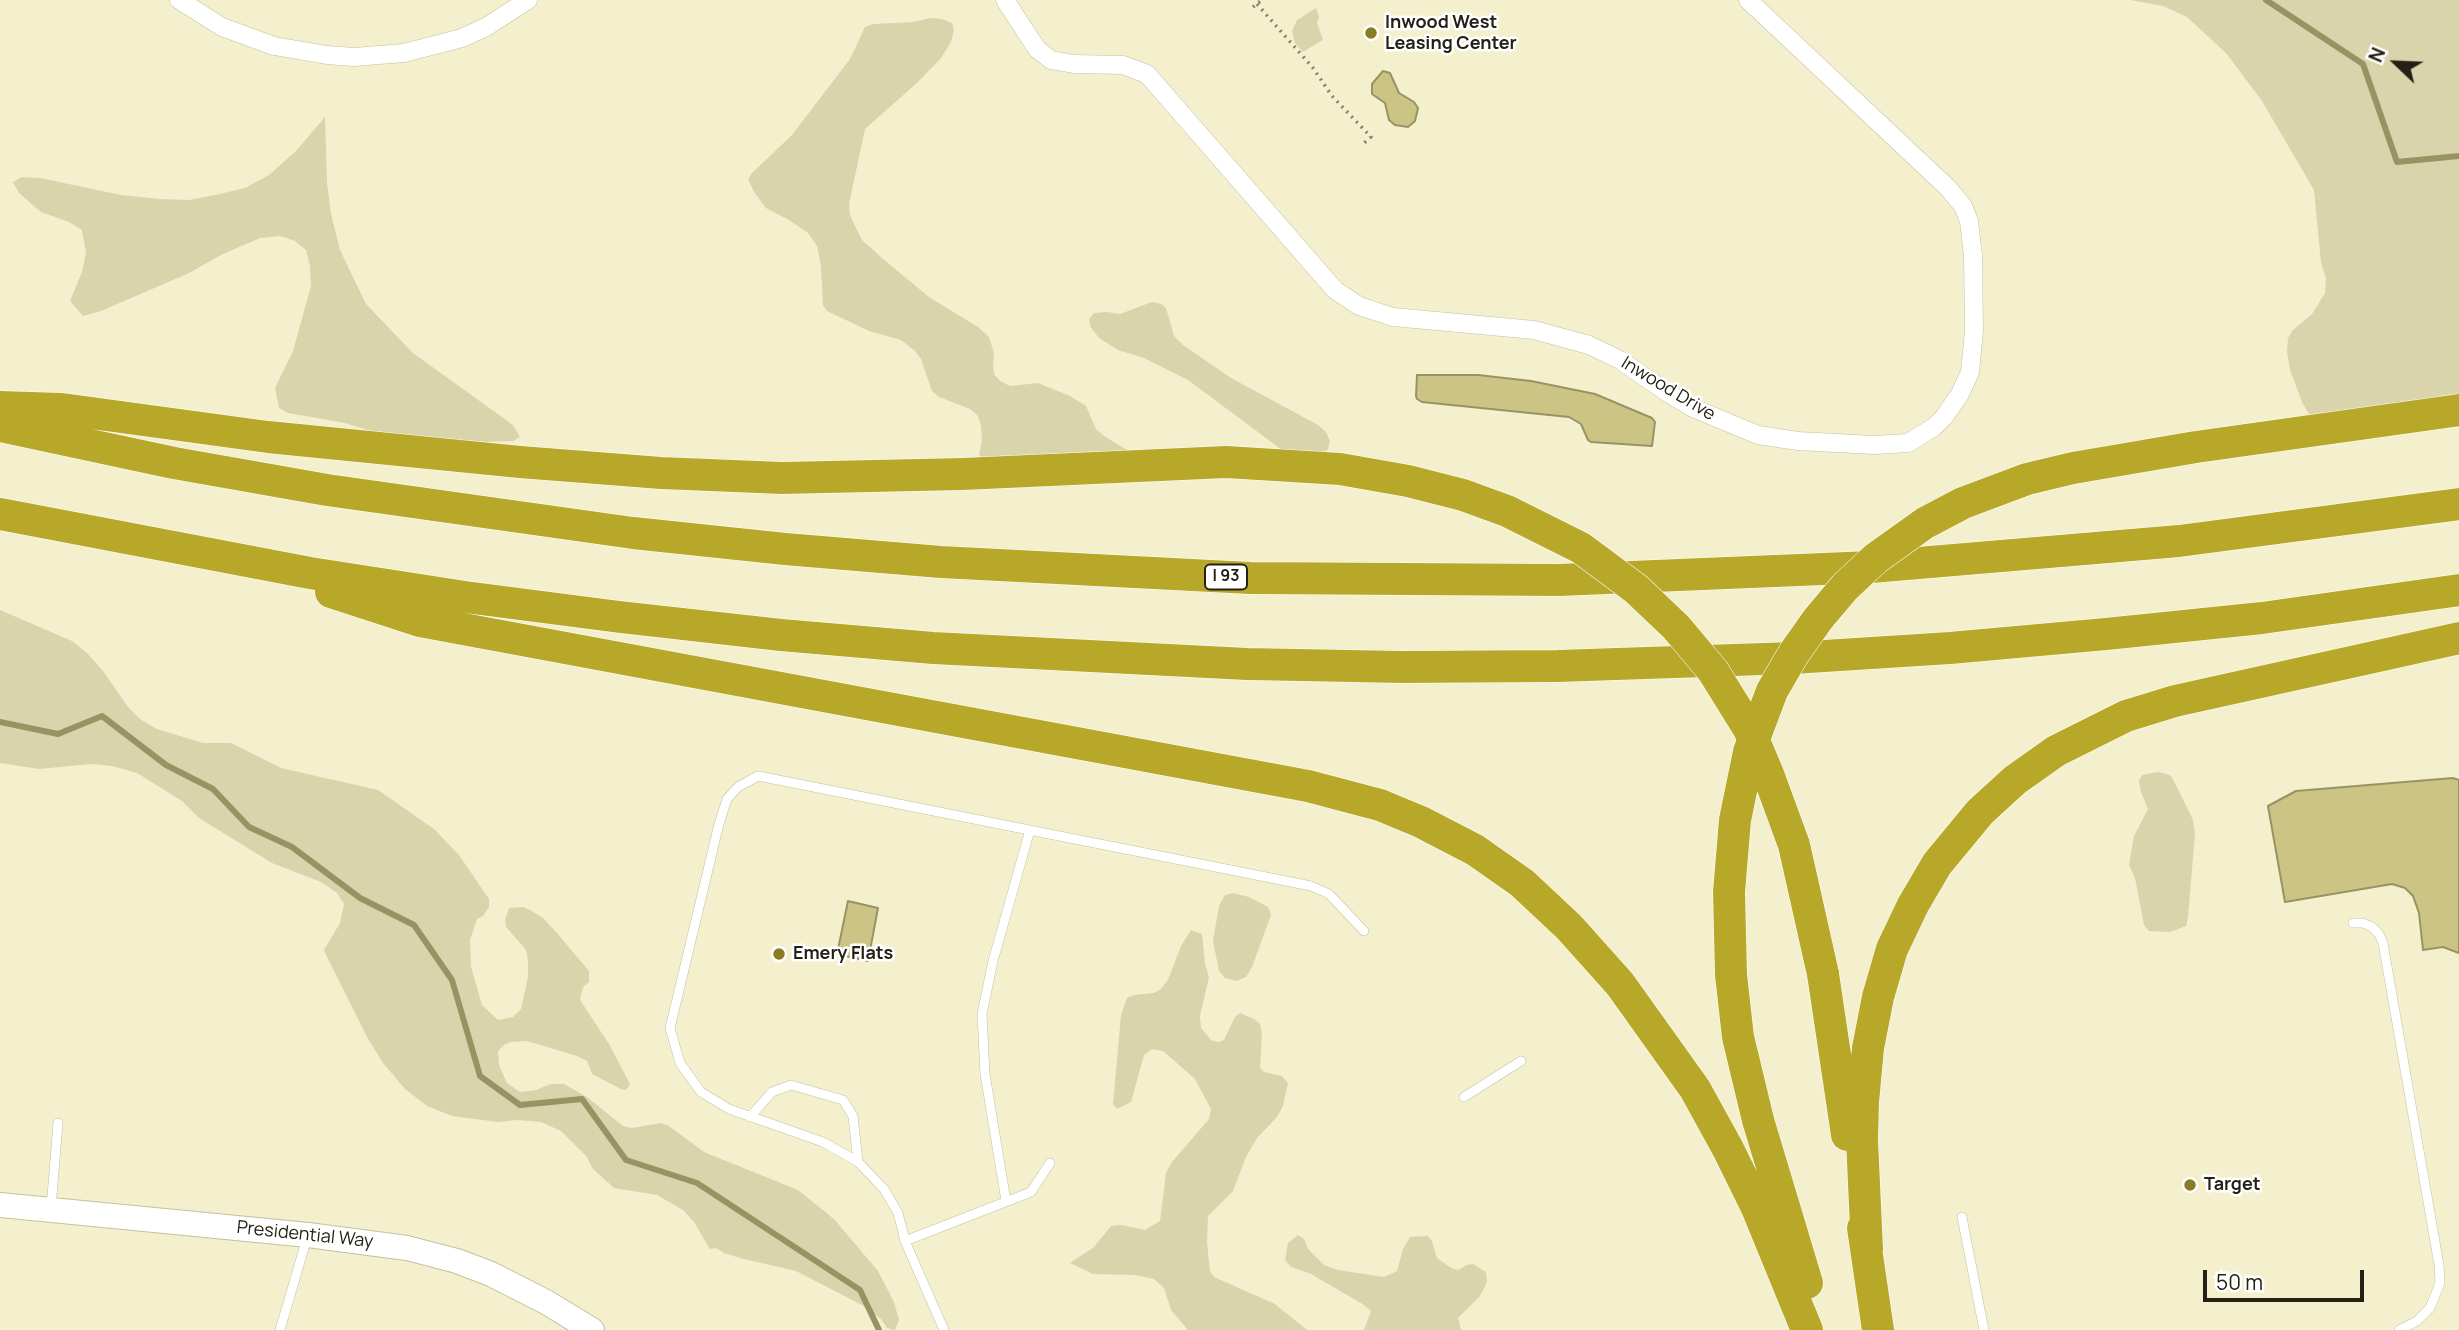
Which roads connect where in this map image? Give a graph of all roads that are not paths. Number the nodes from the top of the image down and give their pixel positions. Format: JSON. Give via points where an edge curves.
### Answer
{"nodes":[{"id":1,"x":178,"y":0,"type":"edge"},
{"id":2,"x":528,"y":0,"type":"edge"},
{"id":3,"x":1005,"y":0,"type":"edge"},
{"id":4,"x":1748,"y":0,"type":"edge"},
{"id":5,"x":0,"y":407,"type":"edge"},
{"id":6,"x":2459,"y":410,"type":"edge"},
{"id":7,"x":0,"y":426,"type":"edge"},
{"id":8,"x":2459,"y":504,"type":"edge"},
{"id":9,"x":0,"y":514,"type":"edge"},
{"id":10,"x":233,"y":560,"type":"junction"},
{"id":11,"x":2459,"y":590,"type":"edge"},
{"id":12,"x":2459,"y":638,"type":"edge"},
{"id":13,"x":1030,"y":830,"type":"junction"},
{"id":14,"x":2353,"y":923,"type":"dead end"},
{"id":15,"x":1364,"y":931,"type":"dead end"},
{"id":16,"x":1521,"y":1060,"type":"dead end"},
{"id":17,"x":1464,"y":1097,"type":"dead end"},
{"id":18,"x":750,"y":1117,"type":"junction"},
{"id":19,"x":58,"y":1123,"type":"dead end"},
{"id":20,"x":858,"y":1162,"type":"junction"},
{"id":21,"x":1049,"y":1163,"type":"dead end"},
{"id":22,"x":1006,"y":1202,"type":"junction"},
{"id":23,"x":0,"y":1205,"type":"edge"},
{"id":24,"x":51,"y":1210,"type":"junction"},
{"id":25,"x":1962,"y":1217,"type":"dead end"},
{"id":26,"x":308,"y":1235,"type":"junction"},
{"id":27,"x":905,"y":1241,"type":"junction"},
{"id":28,"x":1867,"y":1249,"type":"junction"},
{"id":29,"x":280,"y":1330,"type":"edge"},
{"id":30,"x":592,"y":1330,"type":"edge"},
{"id":31,"x":944,"y":1330,"type":"edge"},
{"id":32,"x":1807,"y":1330,"type":"edge"},
{"id":33,"x":1818,"y":1330,"type":"edge"},
{"id":34,"x":1878,"y":1330,"type":"edge"},
{"id":35,"x":1984,"y":1330,"type":"edge"},
{"id":36,"x":2399,"y":1330,"type":"edge"}],
"edges":[{"from":1,"to":2,"type":"street","via":[[222,27],[274,46],[354,57],[404,53],[462,38]]},
{"from":3,"to":4,"type":"street","name":"Inwood Drive","via":[[1037,49],[1051,60],[1123,65],[1147,74],[1335,290],[1359,306],[1393,317],[1534,330],[1589,345],[1693,408],[1758,435],[1798,441],[1908,443],[1944,418],[1970,372],[1974,304],[1969,221],[1948,188]]},
{"from":5,"to":28,"type":"highway","bridge":true,"via":[[62,409],[268,438],[661,473],[782,478],[1226,462],[1340,469],[1408,481],[1507,511],[1572,543],[1636,590],[1713,671],[1749,729],[1794,845],[1823,974]]},
{"from":6,"to":33,"type":"highway","bridge":true,"via":[[2196,447],[2027,479],[1963,503],[1876,558],[1845,587],[1794,653],[1772,691],[1752,742],[1739,796],[1730,868],[1731,975],[1738,1037],[1758,1120]]},
{"from":7,"to":8,"type":"highway","number":"I 93","via":[[314,487],[634,533],[940,562],[1237,578],[1559,580],[1871,567],[2152,543]]},
{"from":9,"to":10,"type":"highway"},
{"from":10,"to":11,"type":"highway","via":[[465,597],[793,636],[1077,657],[1351,666],[1637,664],[1950,648],[2196,625]]},
{"from":10,"to":32,"type":"highway","via":[[420,621],[1308,786],[1380,805],[1421,822],[1475,850],[1522,883],[1629,995],[1695,1089],[1728,1149]]},
{"from":12,"to":28,"type":"highway","via":[[2126,716],[2056,751],[1980,812],[1937,864],[1913,905],[1892,949],[1878,997],[1863,1102]]},
{"from":13,"to":15,"type":"lane","via":[[1322,889]]},
{"from":13,"to":18,"type":"lane","via":[[758,776],[738,787],[727,799],[719,824],[670,1028],[680,1063],[701,1092]]},
{"from":13,"to":22,"type":"lane","via":[[982,1014],[985,1074]]},
{"from":14,"to":36,"type":"lane","via":[[2372,927],[2383,943],[2439,1265],[2440,1283],[2430,1308]]},
{"from":16,"to":17,"type":"lane"},
{"from":18,"to":20,"type":"lane","via":[[822,1143]]},
{"from":18,"to":20,"type":"lane","via":[[772,1092],[791,1085],[844,1100],[853,1116]]},
{"from":19,"to":24,"type":"lane"},
{"from":20,"to":27,"type":"lane","via":[[884,1189],[898,1213]]},
{"from":21,"to":22,"type":"lane","via":[[1031,1192]]},
{"from":22,"to":27,"type":"lane"},
{"from":23,"to":24,"type":"street","name":"Presidential Way"},
{"from":24,"to":26,"type":"street","name":"Presidential Way"},
{"from":25,"to":35,"type":"lane"},
{"from":26,"to":29,"type":"lane"},
{"from":26,"to":30,"type":"street","name":"Presidential Way","via":[[407,1248],[457,1261],[518,1287]]},
{"from":27,"to":31,"type":"lane"},
{"from":28,"to":34,"type":"highway"}]}
